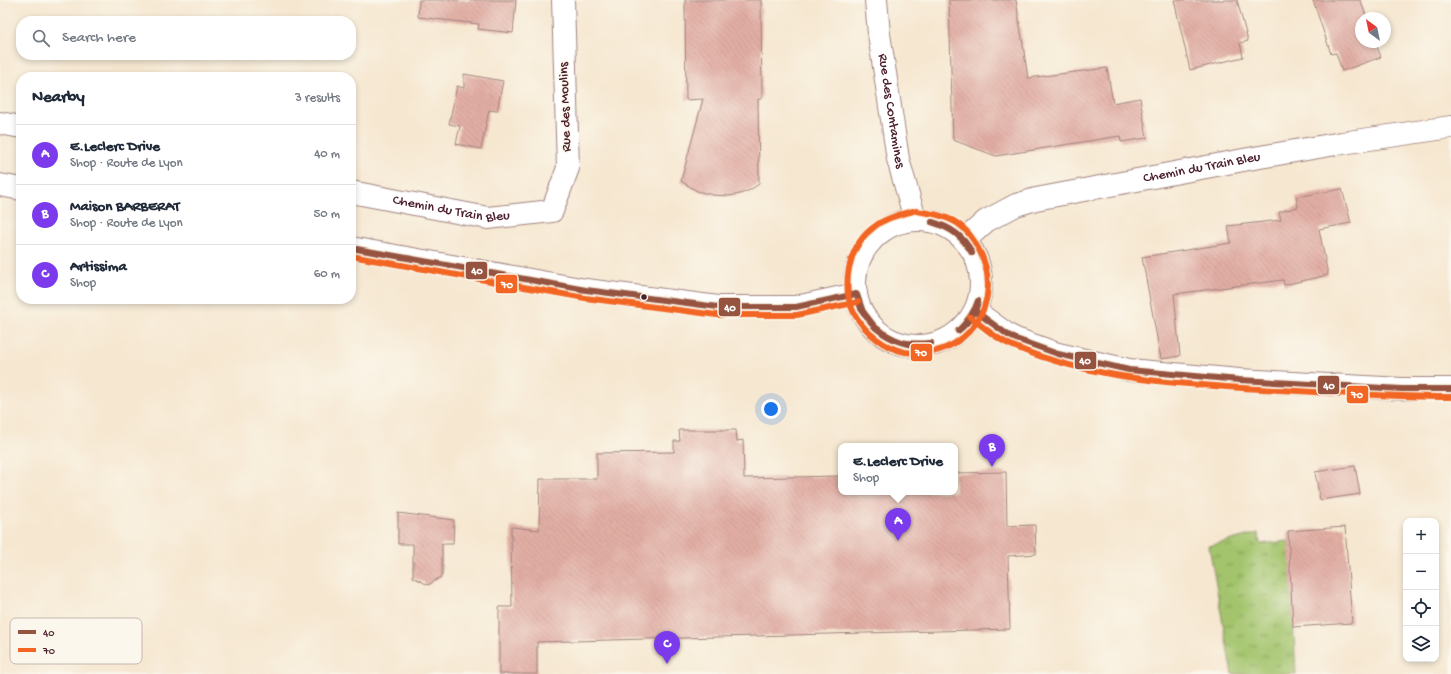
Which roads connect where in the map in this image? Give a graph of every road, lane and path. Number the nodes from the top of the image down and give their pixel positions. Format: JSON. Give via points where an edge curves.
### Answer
{"nodes":[{"id":1,"x":563,"y":0,"type":"edge"},
{"id":2,"x":876,"y":0,"type":"edge"},
{"id":3,"x":0,"y":122,"type":"edge"},
{"id":4,"x":16,"y":126,"type":"edge"},
{"id":5,"x":1451,"y":127,"type":"edge"},
{"id":6,"x":0,"y":185,"type":"edge"},
{"id":7,"x":16,"y":188,"type":"edge"},
{"id":8,"x":356,"y":193,"type":"edge"},
{"id":9,"x":552,"y":212,"type":"joint"},
{"id":10,"x":915,"y":220,"type":"junction"},
{"id":11,"x":964,"y":240,"type":"junction"},
{"id":12,"x":356,"y":249,"type":"edge"},
{"id":13,"x":856,"y":294,"type":"junction"},
{"id":14,"x":975,"y":311,"type":"junction"},
{"id":15,"x":1451,"y":389,"type":"edge"}],
"edges":[{"from":1,"to":9,"type":"main road","name":"Rue des Moulins","via":[[568,168]]},
{"from":2,"to":10,"type":"main road","name":"Rue des Contamines","via":[[898,159]]},
{"from":3,"to":4,"type":"main road"},
{"from":5,"to":11,"type":"main road","name":"Chemin du Train Bleu","via":[[1254,158],[1036,198],[986,221]]},
{"from":6,"to":7,"type":"main road"},
{"from":8,"to":9,"type":"main road","name":"Chemin du Train Bleu","via":[[488,218]]},
{"from":10,"to":11,"type":"main road","via":[[945,226]]},
{"from":10,"to":13,"type":"main road","via":[[894,225],[871,241],[862,253],[856,273]]},
{"from":11,"to":14,"type":"main road","via":[[975,256],[980,274],[981,293]]},
{"from":12,"to":13,"type":"main road","via":[[586,290],[718,307],[796,307]]},
{"from":13,"to":14,"type":"main road","via":[[863,313],[874,328],[890,339],[909,345],[936,343],[952,336],[965,325]]},
{"from":14,"to":15,"type":"main road","via":[[1008,336],[1058,354],[1129,370],[1239,380],[1402,389]]}]}
